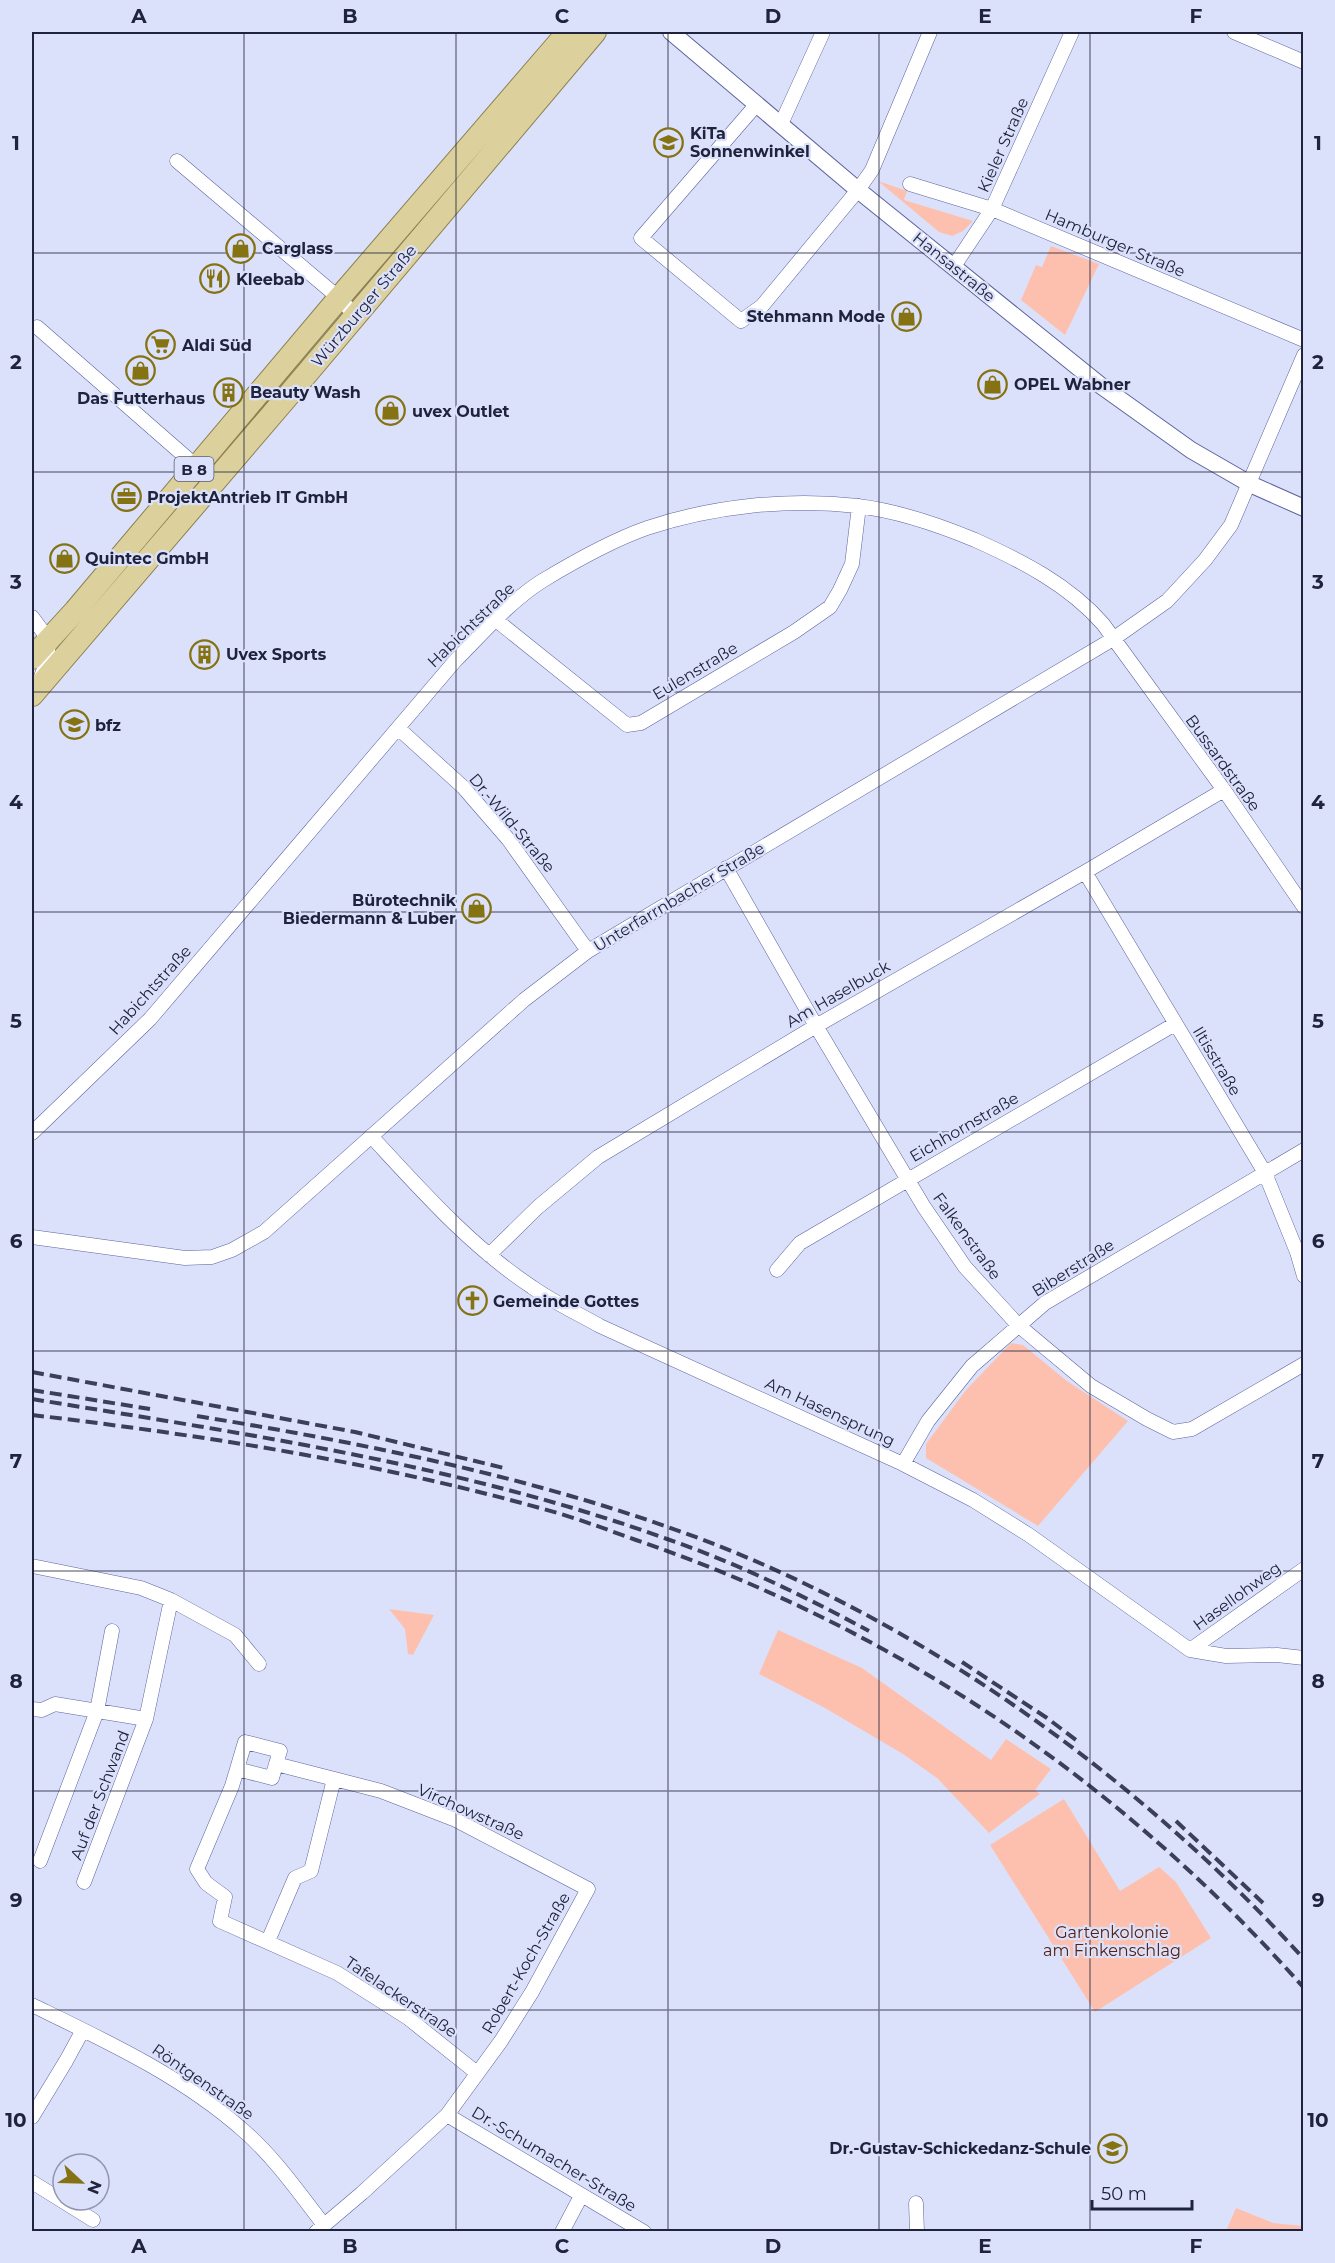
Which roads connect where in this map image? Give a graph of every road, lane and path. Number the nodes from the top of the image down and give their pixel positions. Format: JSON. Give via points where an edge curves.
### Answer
{"nodes":[{"id":1,"x":568,"y":32,"type":"edge"},
{"id":2,"x":595,"y":32,"type":"edge"},
{"id":3,"x":671,"y":32,"type":"edge"},
{"id":4,"x":823,"y":32,"type":"edge"},
{"id":5,"x":930,"y":32,"type":"edge"},
{"id":6,"x":1072,"y":32,"type":"edge"},
{"id":7,"x":1234,"y":32,"type":"edge"},
{"id":8,"x":1304,"y":62,"type":"edge"},
{"id":9,"x":757,"y":104,"type":"junction"},
{"id":10,"x":781,"y":124,"type":"junction"},
{"id":11,"x":177,"y":161,"type":"dead end"},
{"id":12,"x":910,"y":184,"type":"dead end"},
{"id":13,"x":858,"y":190,"type":"junction"},
{"id":14,"x":992,"y":209,"type":"junction"},
{"id":15,"x":954,"y":266,"type":"junction"},
{"id":16,"x":339,"y":298,"type":"junction"},
{"id":17,"x":356,"y":316,"type":"junction"},
{"id":18,"x":36,"y":327,"type":"dead end"},
{"id":19,"x":1304,"y":340,"type":"edge"},
{"id":20,"x":1304,"y":355,"type":"edge"},
{"id":21,"x":196,"y":466,"type":"junction"},
{"id":22,"x":1250,"y":484,"type":"junction"},
{"id":23,"x":859,"y":506,"type":"junction"},
{"id":24,"x":1304,"y":508,"type":"edge"},
{"id":25,"x":32,"y":617,"type":"edge"},
{"id":26,"x":496,"y":620,"type":"junction"},
{"id":27,"x":49,"y":639,"type":"junction"},
{"id":28,"x":1113,"y":639,"type":"junction"},
{"id":29,"x":32,"y":658,"type":"edge"},
{"id":30,"x":34,"y":691,"type":"edge"},
{"id":31,"x":398,"y":728,"type":"junction"},
{"id":32,"x":1224,"y":790,"type":"junction"},
{"id":33,"x":726,"y":868,"type":"junction"},
{"id":34,"x":1085,"y":872,"type":"junction"},
{"id":35,"x":1304,"y":907,"type":"edge"},
{"id":36,"x":588,"y":951,"type":"junction"},
{"id":37,"x":1175,"y":1024,"type":"junction"},
{"id":38,"x":816,"y":1026,"type":"junction"},
{"id":39,"x":32,"y":1132,"type":"edge"},
{"id":40,"x":371,"y":1136,"type":"junction"},
{"id":41,"x":1304,"y":1150,"type":"edge"},
{"id":42,"x":1265,"y":1173,"type":"junction"},
{"id":43,"x":908,"y":1178,"type":"junction"},
{"id":44,"x":32,"y":1237,"type":"edge"},
{"id":45,"x":489,"y":1254,"type":"junction"},
{"id":46,"x":777,"y":1270,"type":"dead end"},
{"id":47,"x":1304,"y":1276,"type":"edge"},
{"id":48,"x":1018,"y":1325,"type":"junction"},
{"id":49,"x":1304,"y":1364,"type":"edge"},
{"id":50,"x":903,"y":1464,"type":"junction"},
{"id":51,"x":32,"y":1566,"type":"edge"},
{"id":52,"x":1304,"y":1569,"type":"edge"},
{"id":53,"x":171,"y":1600,"type":"junction"},
{"id":54,"x":112,"y":1631,"type":"dead end"},
{"id":55,"x":1190,"y":1650,"type":"junction"},
{"id":56,"x":1304,"y":1658,"type":"edge"},
{"id":57,"x":259,"y":1664,"type":"dead end"},
{"id":58,"x":32,"y":1709,"type":"edge"},
{"id":59,"x":97,"y":1711,"type":"junction"},
{"id":60,"x":146,"y":1719,"type":"junction"},
{"id":61,"x":276,"y":1764,"type":"junction"},
{"id":62,"x":237,"y":1769,"type":"junction"},
{"id":63,"x":334,"y":1779,"type":"junction"},
{"id":64,"x":40,"y":1861,"type":"dead end"},
{"id":65,"x":84,"y":1882,"type":"dead end"},
{"id":66,"x":588,"y":1889,"type":"joint"},
{"id":67,"x":268,"y":1941,"type":"junction"},
{"id":68,"x":32,"y":2005,"type":"edge"},
{"id":69,"x":83,"y":2030,"type":"junction"},
{"id":70,"x":477,"y":2073,"type":"junction"},
{"id":71,"x":447,"y":2115,"type":"junction"},
{"id":72,"x":32,"y":2117,"type":"edge"},
{"id":73,"x":32,"y":2182,"type":"edge"},
{"id":74,"x":581,"y":2196,"type":"junction"},
{"id":75,"x":916,"y":2204,"type":"dead end"},
{"id":76,"x":93,"y":2220,"type":"dead end"},
{"id":77,"x":320,"y":2228,"type":"edge"},
{"id":78,"x":562,"y":2232,"type":"edge"},
{"id":79,"x":644,"y":2232,"type":"edge"},
{"id":80,"x":916,"y":2232,"type":"edge"}],
"edges":[{"from":1,"to":16,"type":"main road","name":"Würzburger Straße","number":"B 8"},
{"from":2,"to":17,"type":"main road","name":"Würzburger Straße","number":"B 8"},
{"from":3,"to":9,"type":"street","name":"Hansastraße"},
{"from":4,"to":10,"type":"street"},
{"from":5,"to":13,"type":"street","via":[[872,170]]},
{"from":6,"to":14,"type":"street","name":"Kieler Straße"},
{"from":7,"to":8,"type":"street"},
{"from":9,"to":10,"type":"street","name":"Hansastraße"},
{"from":9,"to":13,"type":"street","via":[[640,238],[741,321],[762,306]]},
{"from":10,"to":13,"type":"street","name":"Hansastraße"},
{"from":11,"to":16,"type":"street","name":"Würzburger Straße"},
{"from":12,"to":14,"type":"street","name":"Hamburger Straße"},
{"from":13,"to":15,"type":"street","name":"Hansastraße"},
{"from":14,"to":15,"type":"street","name":"Kieler Straße"},
{"from":14,"to":19,"type":"street","name":"Hamburger Straße"},
{"from":15,"to":22,"type":"street","name":"Hansastraße","via":[[1149,422]]},
{"from":16,"to":17,"type":"street"},
{"from":16,"to":21,"type":"main road","name":"Würzburger Straße","number":"B 8"},
{"from":17,"to":30,"type":"main road","name":"Würzburger Straße","number":"B 8"},
{"from":18,"to":21,"type":"street"},
{"from":20,"to":22,"type":"street","name":"Unterfarrnbacher Straße"},
{"from":21,"to":27,"type":"main road","name":"Würzburger Straße","number":"B 8"},
{"from":22,"to":24,"type":"street"},
{"from":22,"to":28,"type":"street","name":"Unterfarrnbacher Straße","via":[[1231,525],[1199,567],[1167,600]]},
{"from":23,"to":26,"type":"street","name":"Habichtstraße","via":[[785,504],[716,511],[647,528],[594,551],[540,582]]},
{"from":23,"to":26,"type":"street","name":"Eulenstraße","via":[[852,564],[830,607],[641,723],[627,725]]},
{"from":23,"to":28,"type":"street","name":"Habichtstraße","via":[[930,523],[1018,560],[1088,607]]},
{"from":25,"to":27,"type":"street"},
{"from":26,"to":31,"type":"street","name":"Habichtstraße"},
{"from":27,"to":29,"type":"main road","name":"Würzburger Straße","number":"B 8"},
{"from":27,"to":30,"type":"street","name":"Würzburger Straße","via":[[47,660]]},
{"from":28,"to":32,"type":"street","name":"Bussardstraße"},
{"from":28,"to":33,"type":"street","name":"Unterfarrnbacher Straße"},
{"from":31,"to":36,"type":"street","name":"Dr.-Wild-Straße","via":[[463,787],[508,839]]},
{"from":31,"to":39,"type":"street","name":"Habichtstraße","via":[[150,1019]]},
{"from":32,"to":34,"type":"street","name":"Am Haselbuck"},
{"from":32,"to":35,"type":"street","name":"Bussardstraße"},
{"from":33,"to":36,"type":"street","name":"Unterfarrnbacher Straße"},
{"from":33,"to":38,"type":"street","name":"Falkenstraße"},
{"from":34,"to":37,"type":"street","name":"Iltisstraße"},
{"from":34,"to":38,"type":"street","name":"Am Haselbuck"},
{"from":36,"to":40,"type":"street","name":"Unterfarrnbacher Straße","via":[[524,1000]]},
{"from":37,"to":42,"type":"street","name":"Iltisstraße"},
{"from":37,"to":43,"type":"street","name":"Eichhornstraße"},
{"from":38,"to":43,"type":"street","name":"Falkenstraße"},
{"from":38,"to":45,"type":"street","name":"Am Haselbuck","via":[[598,1157]]},
{"from":40,"to":44,"type":"street","name":"Unterfarrnbacher Straße","via":[[264,1232],[212,1257],[185,1258]]},
{"from":40,"to":45,"type":"street","name":"Am Hasensprung","via":[[442,1213]]},
{"from":41,"to":42,"type":"street","name":"Biberstraße"},
{"from":42,"to":47,"type":"street","name":"Iltisstraße"},
{"from":42,"to":48,"type":"street","name":"Biberstraße","via":[[1045,1303]]},
{"from":43,"to":46,"type":"street","name":"Eichhornstraße","via":[[800,1243]]},
{"from":43,"to":48,"type":"street","name":"Falkenstraße","via":[[965,1267]]},
{"from":45,"to":50,"type":"street","name":"Am Hasensprung","via":[[533,1288],[600,1326]]},
{"from":48,"to":49,"type":"street","name":"Falkenstraße","via":[[1091,1386],[1173,1432],[1192,1429]]},
{"from":48,"to":50,"type":"street","name":"Biberstraße","via":[[972,1366],[928,1421]]},
{"from":50,"to":55,"type":"street","name":"Am Hasensprung","via":[[973,1500],[1029,1535]]},
{"from":51,"to":53,"type":"street","via":[[141,1588]]},
{"from":52,"to":55,"type":"street","name":"Hasellohweg"},
{"from":53,"to":57,"type":"street","via":[[235,1635]]},
{"from":53,"to":60,"type":"street","name":"Auf der Schwand"},
{"from":54,"to":59,"type":"street","name":"Auf der Schwand"},
{"from":55,"to":56,"type":"street","name":"Am Hasensprung","via":[[1226,1656]]},
{"from":58,"to":59,"type":"street","name":"Auf der Schwand","via":[[42,1710],[55,1704]]},
{"from":59,"to":60,"type":"street","name":"Auf der Schwand"},
{"from":59,"to":64,"type":"street","name":"Auf der Schwand"},
{"from":60,"to":65,"type":"street","name":"Auf der Schwand"},
{"from":61,"to":62,"type":"street","via":[[272,1778]]},
{"from":61,"to":62,"type":"street","via":[[280,1751],[245,1742]]},
{"from":61,"to":63,"type":"street","name":"Virchowstraße"},
{"from":62,"to":67,"type":"street","name":"Tafelackerstraße","via":[[197,1869],[206,1883],[225,1897],[220,1920]]},
{"from":63,"to":66,"type":"street","name":"Virchowstraße","via":[[381,1791],[456,1820]]},
{"from":63,"to":67,"type":"street","via":[[311,1871],[295,1878]]},
{"from":66,"to":70,"type":"street","name":"Robert-Koch-Straße","via":[[532,1992]]},
{"from":67,"to":70,"type":"street","name":"Tafelackerstraße","via":[[338,1973],[425,2031]]},
{"from":68,"to":69,"type":"street","name":"Röntgenstraße"},
{"from":69,"to":72,"type":"street"},
{"from":69,"to":77,"type":"street","name":"Röntgenstraße","via":[[137,2056],[188,2088],[244,2131],[282,2170]]},
{"from":70,"to":71,"type":"street","name":"Robert-Koch-Straße"},
{"from":71,"to":74,"type":"street","name":"Dr.-Schumacher-Straße"},
{"from":71,"to":77,"type":"street","name":"Robert-Koch-Straße"},
{"from":73,"to":76,"type":"street"},
{"from":74,"to":78,"type":"street"},
{"from":74,"to":79,"type":"street","name":"Dr.-Schumacher-Straße"},
{"from":75,"to":80,"type":"street"}]}
